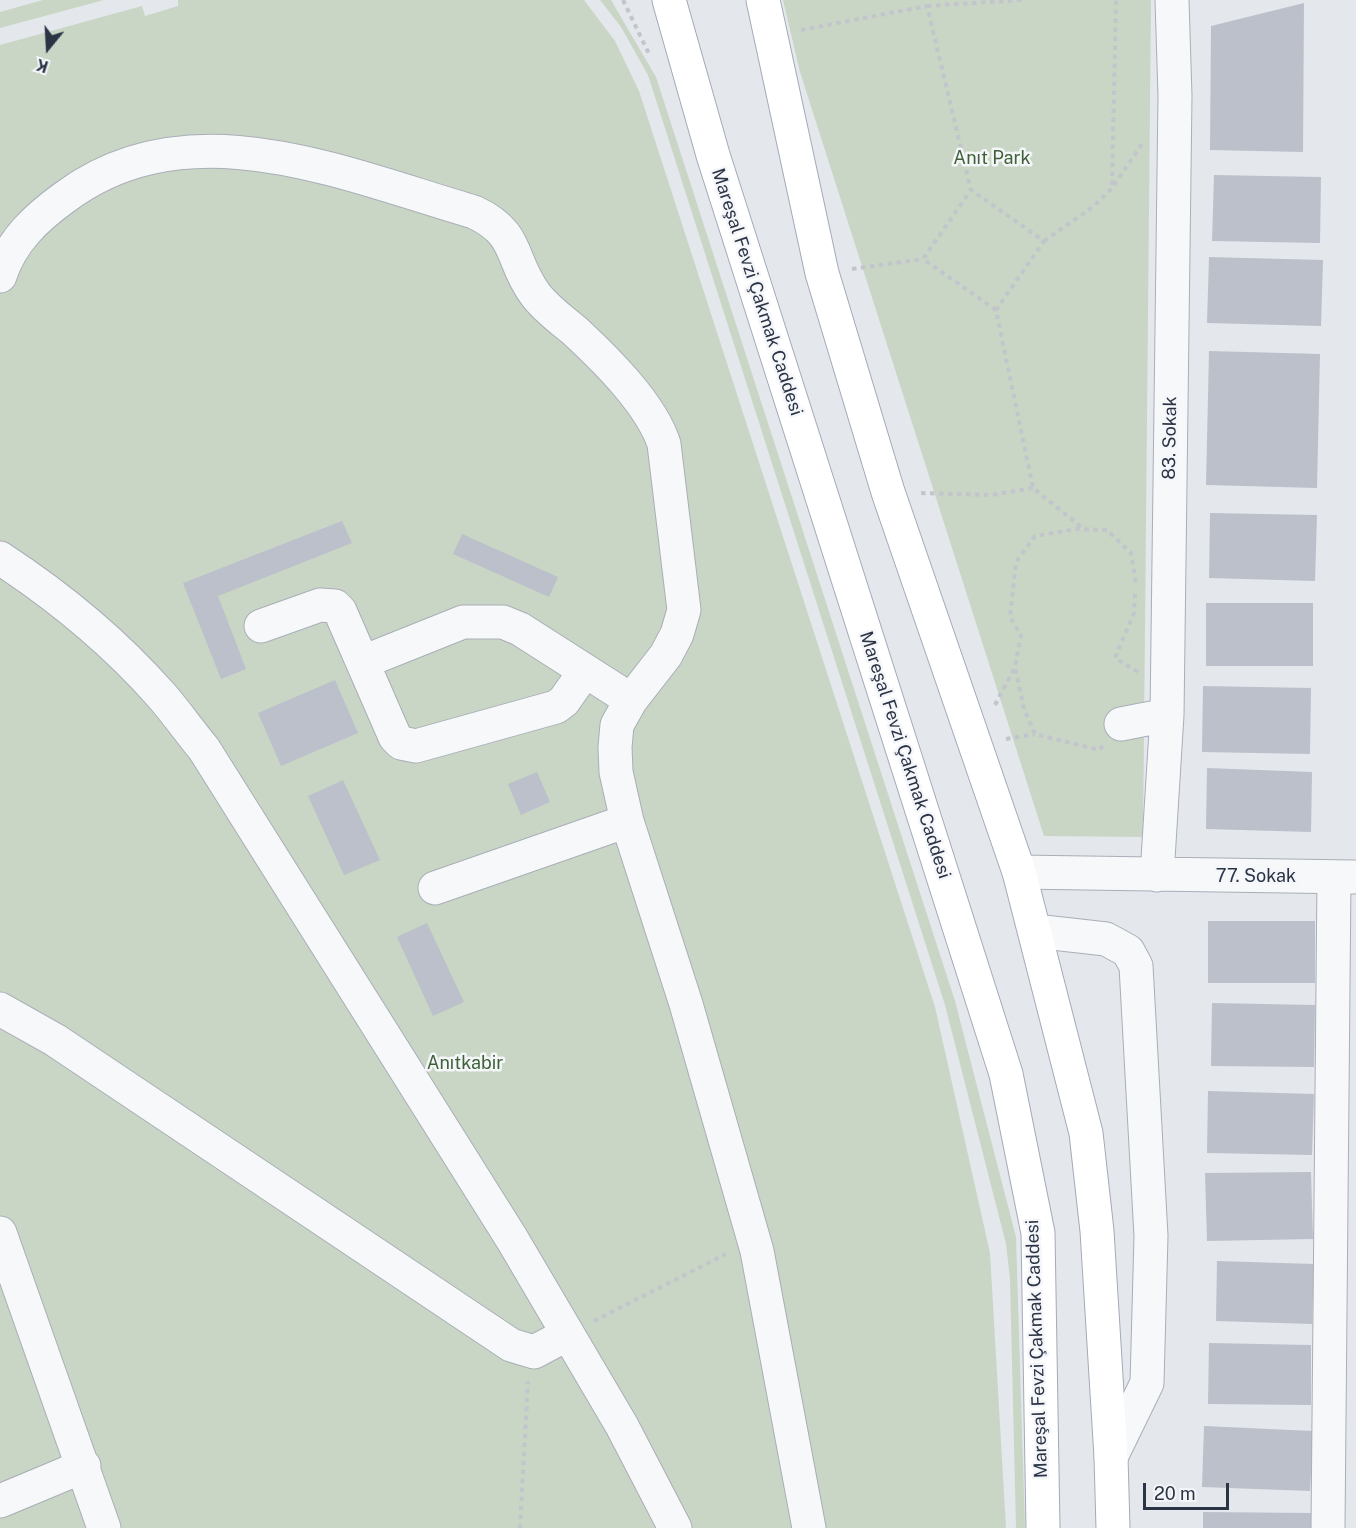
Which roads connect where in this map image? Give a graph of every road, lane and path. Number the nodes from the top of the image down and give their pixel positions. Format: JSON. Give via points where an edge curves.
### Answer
{"nodes":[{"id":1,"x":669,"y":0,"type":"edge"},
{"id":2,"x":764,"y":0,"type":"edge"},
{"id":3,"x":1022,"y":0,"type":"edge"},
{"id":4,"x":1116,"y":0,"type":"edge"},
{"id":5,"x":1172,"y":0,"type":"edge"},
{"id":6,"x":927,"y":6,"type":"junction"},
{"id":7,"x":772,"y":36,"type":"junction"},
{"id":8,"x":1143,"y":142,"type":"dead end"},
{"id":9,"x":1112,"y":188,"type":"junction"},
{"id":10,"x":971,"y":190,"type":"junction"},
{"id":11,"x":1044,"y":241,"type":"junction"},
{"id":12,"x":923,"y":259,"type":"junction"},
{"id":13,"x":822,"y":273,"type":"junction"},
{"id":14,"x":0,"y":276,"type":"edge"},
{"id":15,"x":996,"y":310,"type":"junction"},
{"id":16,"x":1033,"y":488,"type":"junction"},
{"id":17,"x":888,"y":492,"type":"junction"},
{"id":18,"x":1085,"y":530,"type":"junction"},
{"id":19,"x":0,"y":558,"type":"edge"},
{"id":20,"x":261,"y":626,"type":"dead end"},
{"id":21,"x":1115,"y":658,"type":"dead end"},
{"id":22,"x":363,"y":662,"type":"junction"},
{"id":23,"x":585,"y":670,"type":"junction"},
{"id":24,"x":632,"y":700,"type":"junction"},
{"id":25,"x":1167,"y":715,"type":"junction"},
{"id":26,"x":1121,"y":724,"type":"joint"},
{"id":27,"x":627,"y":821,"type":"junction"},
{"id":28,"x":1019,"y":872,"type":"junction"},
{"id":29,"x":1157,"y":875,"type":"junction"},
{"id":30,"x":1345,"y":877,"type":"edge"},
{"id":31,"x":435,"y":888,"type":"dead end"},
{"id":32,"x":1035,"y":931,"type":"junction"},
{"id":33,"x":0,"y":1009,"type":"edge"},
{"id":34,"x":0,"y":1233,"type":"edge"},
{"id":35,"x":754,"y":1240,"type":"junction"},
{"id":36,"x":567,"y":1335,"type":"junction"},
{"id":37,"x":529,"y":1353,"type":"junction"},
{"id":38,"x":1111,"y":1457,"type":"junction"},
{"id":39,"x":84,"y":1466,"type":"junction"},
{"id":40,"x":0,"y":1501,"type":"edge"},
{"id":41,"x":104,"y":1528,"type":"edge"},
{"id":42,"x":520,"y":1528,"type":"edge"},
{"id":43,"x":675,"y":1528,"type":"edge"},
{"id":44,"x":809,"y":1528,"type":"edge"},
{"id":45,"x":1043,"y":1528,"type":"edge"},
{"id":46,"x":1113,"y":1528,"type":"edge"},
{"id":47,"x":1328,"y":1528,"type":"edge"}],
"edges":[{"from":1,"to":45,"type":"main road","name":"Mareşal Fevzi Çakmak Caddesi","via":[[713,155],[1006,1074],[1038,1233]]},
{"from":2,"to":7,"type":"main road"},
{"from":3,"to":6,"type":"path"},
{"from":4,"to":9,"type":"path"},
{"from":5,"to":25,"type":"street","name":"83. Sokak","via":[[1175,96]]},
{"from":6,"to":7,"type":"path"},
{"from":6,"to":10,"type":"path"},
{"from":7,"to":13,"type":"main road"},
{"from":8,"to":9,"type":"path"},
{"from":9,"to":11,"type":"path","via":[[1094,206]]},
{"from":10,"to":11,"type":"path"},
{"from":10,"to":12,"type":"path"},
{"from":11,"to":15,"type":"path"},
{"from":12,"to":13,"type":"path"},
{"from":12,"to":15,"type":"path"},
{"from":13,"to":17,"type":"main road"},
{"from":14,"to":24,"type":"street","via":[[27,229],[74,191],[131,162],[160,153],[192,150],[270,155],[474,212],[492,221],[505,232],[536,294],[613,370],[660,430],[684,610],[666,655]]},
{"from":15,"to":16,"type":"path"},
{"from":16,"to":17,"type":"path","via":[[992,495]]},
{"from":16,"to":18,"type":"path"},
{"from":17,"to":28,"type":"main road"},
{"from":18,"to":21,"type":"path","via":[[1107,530],[1131,553],[1136,585],[1134,613]]},
{"from":18,"to":26,"type":"path","via":[[1035,536],[1016,562],[1010,617],[1021,635],[1015,668],[1024,709],[1035,734],[1099,750]]},
{"from":19,"to":36,"type":"street","via":[[79,616],[123,655],[162,695],[204,749],[512,1239]]},
{"from":20,"to":22,"type":"street","via":[[320,605],[335,606]]},
{"from":22,"to":23,"type":"street","via":[[463,622],[481,620],[520,629]]},
{"from":22,"to":23,"type":"street","via":[[395,737],[401,743],[416,746],[556,707]]},
{"from":23,"to":24,"type":"street"},
{"from":24,"to":27,"type":"street","via":[[617,725],[615,747],[616,772]]},
{"from":25,"to":26,"type":"street"},
{"from":25,"to":29,"type":"street","name":"83. Sokak"},
{"from":27,"to":31,"type":"street"},
{"from":27,"to":35,"type":"street","via":[[686,1004]]},
{"from":28,"to":29,"type":"street","name":"77. Sokak"},
{"from":28,"to":32,"type":"main road"},
{"from":29,"to":30,"type":"street","name":"77. Sokak"},
{"from":30,"to":47,"type":"street"},
{"from":32,"to":38,"type":"main road","via":[[1086,1133]]},
{"from":32,"to":38,"type":"street","via":[[1106,939],[1128,951],[1136,966],[1151,1236],[1147,1383]]},
{"from":33,"to":37,"type":"street","via":[[55,1040],[511,1345]]},
{"from":34,"to":39,"type":"street"},
{"from":35,"to":36,"type":"path"},
{"from":35,"to":44,"type":"street"},
{"from":36,"to":37,"type":"street"},
{"from":36,"to":43,"type":"street","via":[[622,1426]]},
{"from":37,"to":42,"type":"path"},
{"from":38,"to":46,"type":"main road"},
{"from":39,"to":40,"type":"street"},
{"from":39,"to":41,"type":"street"}]}
